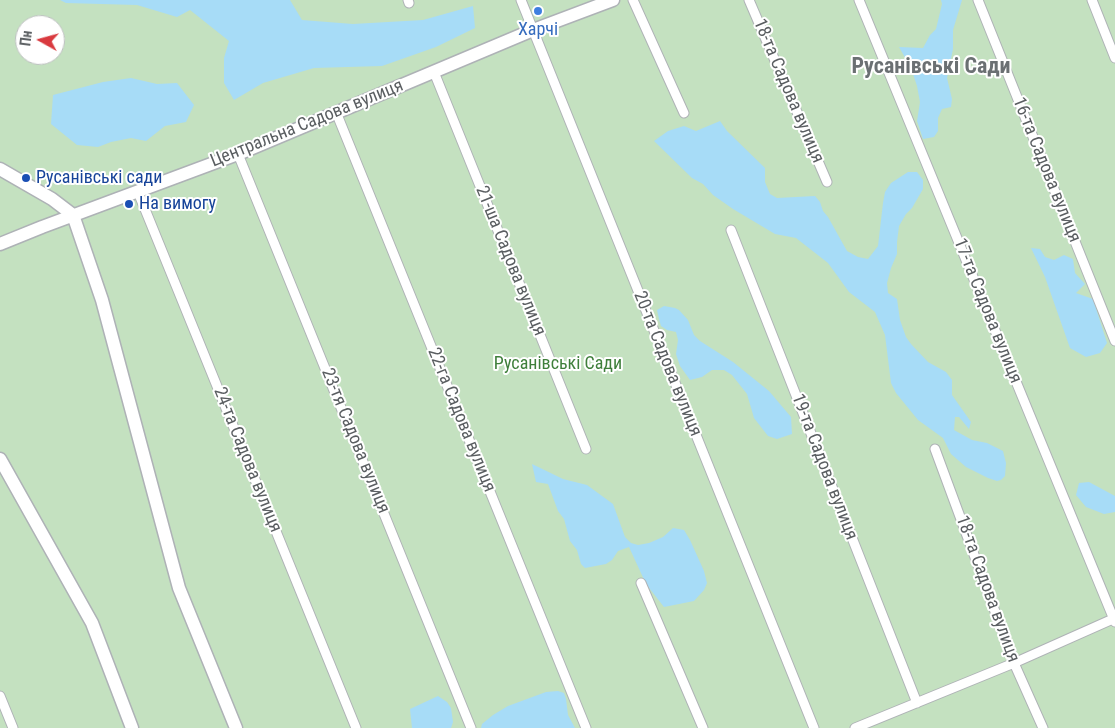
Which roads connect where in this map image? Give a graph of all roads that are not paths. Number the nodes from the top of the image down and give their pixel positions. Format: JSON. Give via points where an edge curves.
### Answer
{"nodes":[{"id":1,"x":521,"y":0,"type":"edge"},
{"id":2,"x":613,"y":0,"type":"edge"},
{"id":3,"x":633,"y":0,"type":"edge"},
{"id":4,"x":749,"y":0,"type":"edge"},
{"id":5,"x":859,"y":0,"type":"edge"},
{"id":6,"x":978,"y":0,"type":"edge"},
{"id":7,"x":1092,"y":0,"type":"edge"},
{"id":8,"x":533,"y":30,"type":"junction"},
{"id":9,"x":1115,"y":58,"type":"edge"},
{"id":10,"x":434,"y":72,"type":"junction"},
{"id":11,"x":336,"y":112,"type":"junction"},
{"id":12,"x":684,"y":112,"type":"dead end"},
{"id":13,"x":238,"y":154,"type":"junction"},
{"id":14,"x":0,"y":169,"type":"edge"},
{"id":15,"x":0,"y":177,"type":"edge"},
{"id":16,"x":15,"y":179,"type":"junction"},
{"id":17,"x":827,"y":182,"type":"dead end"},
{"id":18,"x":138,"y":192,"type":"junction"},
{"id":19,"x":73,"y":215,"type":"junction"},
{"id":20,"x":731,"y":230,"type":"dead end"},
{"id":21,"x":0,"y":244,"type":"edge"},
{"id":22,"x":1115,"y":341,"type":"edge"},
{"id":23,"x":935,"y":449,"type":"dead end"},
{"id":24,"x":586,"y":450,"type":"dead end"},
{"id":25,"x":0,"y":460,"type":"edge"},
{"id":26,"x":640,"y":583,"type":"dead end"},
{"id":27,"x":1115,"y":619,"type":"edge"},
{"id":28,"x":1014,"y":663,"type":"junction"},
{"id":29,"x":0,"y":696,"type":"edge"},
{"id":30,"x":917,"y":703,"type":"junction"},
{"id":31,"x":13,"y":728,"type":"edge"},
{"id":32,"x":132,"y":728,"type":"edge"},
{"id":33,"x":236,"y":728,"type":"edge"},
{"id":34,"x":356,"y":728,"type":"edge"},
{"id":35,"x":471,"y":728,"type":"edge"},
{"id":36,"x":586,"y":728,"type":"edge"},
{"id":37,"x":703,"y":728,"type":"edge"},
{"id":38,"x":814,"y":728,"type":"edge"},
{"id":39,"x":855,"y":728,"type":"edge"},
{"id":40,"x":1043,"y":728,"type":"edge"}],
"edges":[{"from":1,"to":8,"type":"street","name":"20-та Садова вулиця"},
{"from":2,"to":8,"type":"main road","name":"Центральна Садова вулиця"},
{"from":3,"to":12,"type":"street"},
{"from":4,"to":17,"type":"street","name":"18-та Садова вулиця"},
{"from":5,"to":27,"type":"street","name":"17-та Садова вулиця"},
{"from":6,"to":22,"type":"street","name":"16-та Садова вулиця"},
{"from":7,"to":9,"type":"street"},
{"from":8,"to":10,"type":"main road","name":"Центральна Садова вулиця"},
{"from":8,"to":38,"type":"street","name":"20-та Садова вулиця"},
{"from":10,"to":11,"type":"main road","name":"Центральна Садова вулиця"},
{"from":10,"to":24,"type":"street","name":"21-ша Садова вулиця"},
{"from":11,"to":13,"type":"main road","name":"Центральна Садова вулиця"},
{"from":11,"to":36,"type":"street","name":"22-га Садова вулиця"},
{"from":13,"to":18,"type":"main road","name":"Центральна Садова вулиця"},
{"from":13,"to":35,"type":"street","name":"23-тя Садова вулиця"},
{"from":14,"to":16,"type":"main road"},
{"from":15,"to":16,"type":"main road"},
{"from":16,"to":19,"type":"main road","via":[[52,199]]},
{"from":18,"to":19,"type":"main road","name":"Центральна Садова вулиця"},
{"from":18,"to":34,"type":"street","name":"24-та Садова вулиця"},
{"from":19,"to":21,"type":"main road","name":"Центральна Садова вулиця"},
{"from":19,"to":33,"type":"main road","via":[[102,300],[179,588]]},
{"from":20,"to":30,"type":"street","name":"19-та Садова вулиця"},
{"from":23,"to":28,"type":"street","name":"18-та Садова вулиця"},
{"from":25,"to":32,"type":"main road","via":[[92,623]]},
{"from":26,"to":37,"type":"street"},
{"from":27,"to":28,"type":"street"},
{"from":28,"to":30,"type":"street"},
{"from":28,"to":40,"type":"street","name":"18-та Садова вулиця"},
{"from":29,"to":31,"type":"street"},
{"from":30,"to":39,"type":"street"}]}
